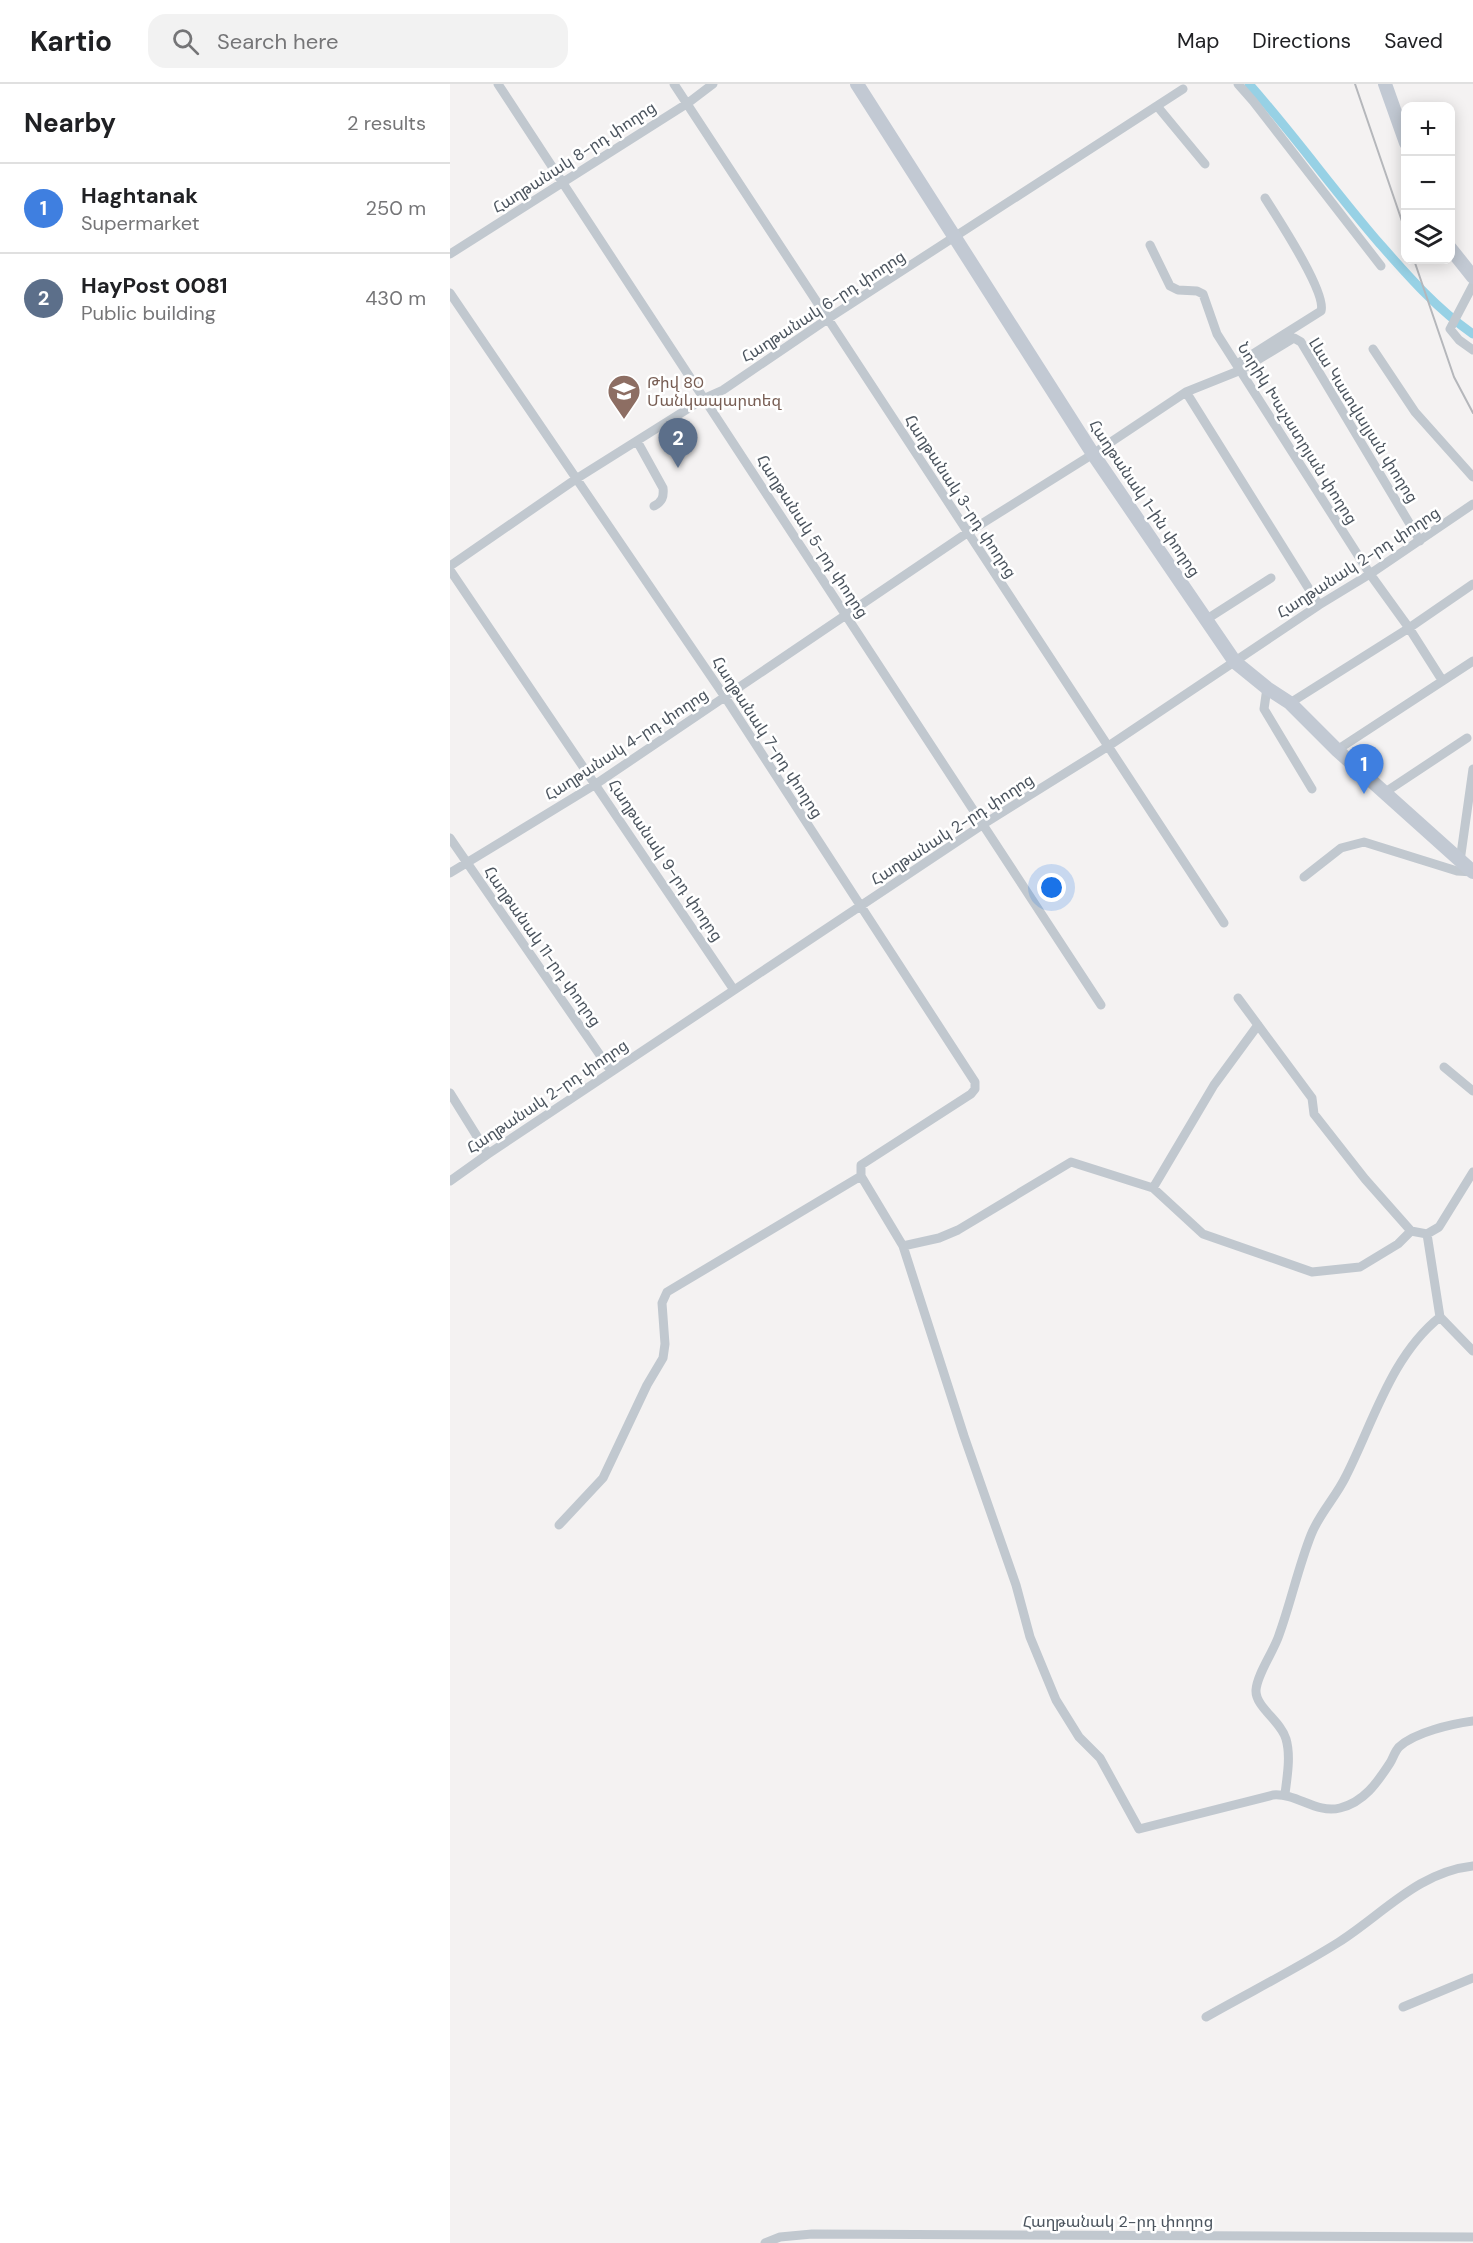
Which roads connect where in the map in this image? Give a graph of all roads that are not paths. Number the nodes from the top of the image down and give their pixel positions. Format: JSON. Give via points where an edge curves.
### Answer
{"nodes":[{"id":1,"x":498,"y":84,"type":"edge"},
{"id":2,"x":674,"y":84,"type":"edge"},
{"id":3,"x":713,"y":84,"type":"edge"},
{"id":4,"x":857,"y":84,"type":"edge"},
{"id":5,"x":1238,"y":84,"type":"edge"},
{"id":6,"x":1385,"y":84,"type":"edge"},
{"id":7,"x":1183,"y":89,"type":"dead end"},
{"id":8,"x":688,"y":103,"type":"junction"},
{"id":9,"x":1157,"y":106,"type":"junction"},
{"id":10,"x":1401,"y":129,"type":"edge"},
{"id":11,"x":1205,"y":164,"type":"dead end"},
{"id":12,"x":562,"y":183,"type":"junction"},
{"id":13,"x":1266,"y":198,"type":"dead end"},
{"id":14,"x":956,"y":237,"type":"junction"},
{"id":15,"x":1149,"y":245,"type":"dead end"},
{"id":16,"x":450,"y":254,"type":"edge"},
{"id":17,"x":1455,"y":254,"type":"edge"},
{"id":18,"x":1381,"y":266,"type":"dead end"},
{"id":19,"x":1473,"y":277,"type":"edge"},
{"id":20,"x":1473,"y":285,"type":"edge"},
{"id":21,"x":450,"y":293,"type":"edge"},
{"id":22,"x":829,"y":318,"type":"junction"},
{"id":23,"x":1373,"y":349,"type":"dead end"},
{"id":24,"x":1473,"y":350,"type":"edge"},
{"id":25,"x":1239,"y":367,"type":"junction"},
{"id":26,"x":1186,"y":392,"type":"junction"},
{"id":27,"x":705,"y":398,"type":"junction"},
{"id":28,"x":637,"y":441,"type":"junction"},
{"id":29,"x":1093,"y":454,"type":"junction"},
{"id":30,"x":1473,"y":477,"type":"edge"},
{"id":31,"x":576,"y":479,"type":"junction"},
{"id":32,"x":1473,"y":504,"type":"edge"},
{"id":33,"x":654,"y":506,"type":"dead end"},
{"id":34,"x":967,"y":533,"type":"junction"},
{"id":35,"x":1420,"y":541,"type":"junction"},
{"id":36,"x":450,"y":568,"type":"edge"},
{"id":37,"x":1370,"y":574,"type":"junction"},
{"id":38,"x":1271,"y":578,"type":"dead end"},
{"id":39,"x":1473,"y":584,"type":"edge"},
{"id":40,"x":1319,"y":605,"type":"junction"},
{"id":41,"x":847,"y":615,"type":"junction"},
{"id":42,"x":1207,"y":619,"type":"junction"},
{"id":43,"x":1409,"y":628,"type":"junction"},
{"id":44,"x":1473,"y":661,"type":"edge"},
{"id":45,"x":1235,"y":662,"type":"junction"},
{"id":46,"x":1442,"y":680,"type":"junction"},
{"id":47,"x":1267,"y":688,"type":"junction"},
{"id":48,"x":725,"y":698,"type":"junction"},
{"id":49,"x":1290,"y":703,"type":"junction"},
{"id":50,"x":1467,"y":738,"type":"dead end"},
{"id":51,"x":1107,"y":747,"type":"junction"},
{"id":52,"x":1337,"y":750,"type":"junction"},
{"id":53,"x":1473,"y":769,"type":"edge"},
{"id":54,"x":597,"y":784,"type":"junction"},
{"id":55,"x":1312,"y":789,"type":"dead end"},
{"id":56,"x":1384,"y":793,"type":"junction"},
{"id":57,"x":982,"y":825,"type":"junction"},
{"id":58,"x":450,"y":838,"type":"edge"},
{"id":59,"x":1460,"y":861,"type":"junction"},
{"id":60,"x":466,"y":862,"type":"junction"},
{"id":61,"x":1473,"y":872,"type":"edge"},
{"id":62,"x":450,"y":873,"type":"edge"},
{"id":63,"x":1304,"y":877,"type":"dead end"},
{"id":64,"x":861,"y":907,"type":"junction"},
{"id":65,"x":1224,"y":923,"type":"dead end"},
{"id":66,"x":734,"y":990,"type":"junction"},
{"id":67,"x":1238,"y":998,"type":"dead end"},
{"id":68,"x":1101,"y":1005,"type":"dead end"},
{"id":69,"x":1258,"y":1025,"type":"junction"},
{"id":70,"x":1444,"y":1067,"type":"dead end"},
{"id":71,"x":611,"y":1071,"type":"junction"},
{"id":72,"x":1473,"y":1091,"type":"edge"},
{"id":73,"x":450,"y":1093,"type":"edge"},
{"id":74,"x":488,"y":1154,"type":"junction"},
{"id":75,"x":1473,"y":1172,"type":"edge"},
{"id":76,"x":861,"y":1176,"type":"junction"},
{"id":77,"x":450,"y":1181,"type":"edge"},
{"id":78,"x":1153,"y":1188,"type":"junction"},
{"id":79,"x":1411,"y":1231,"type":"junction"},
{"id":80,"x":1426,"y":1234,"type":"junction"},
{"id":81,"x":903,"y":1246,"type":"junction"},
{"id":82,"x":1440,"y":1317,"type":"junction"},
{"id":83,"x":1473,"y":1351,"type":"edge"},
{"id":84,"x":560,"y":1525,"type":"dead end"},
{"id":85,"x":1473,"y":1721,"type":"edge"},
{"id":86,"x":1285,"y":1794,"type":"junction"},
{"id":87,"x":1473,"y":1866,"type":"edge"},
{"id":88,"x":1473,"y":1978,"type":"edge"},
{"id":89,"x":1404,"y":2007,"type":"dead end"},
{"id":90,"x":1206,"y":2017,"type":"dead end"},
{"id":91,"x":1473,"y":2237,"type":"edge"},
{"id":92,"x":765,"y":2243,"type":"edge"}],
"edges":[{"from":1,"to":12,"type":"street","name":"Հաղթանակ 5-րդ փողոց"},
{"from":2,"to":8,"type":"street","name":"Հաղթանակ 3-րդ փողոց"},
{"from":3,"to":8,"type":"street","name":"Հաղթանակ 8-րդ փողոց"},
{"from":4,"to":14,"type":"main road","name":"Հաղթանակ 1-ին փողոց"},
{"from":5,"to":18,"type":"street"},
{"from":6,"to":10,"type":"main road"},
{"from":7,"to":9,"type":"street","name":"Հաղթանակ 6-րդ փողոց"},
{"from":8,"to":12,"type":"street","name":"Հաղթանակ 8-րդ փողոց"},
{"from":8,"to":22,"type":"street","name":"Հաղթանակ 3-րդ փողոց"},
{"from":9,"to":11,"type":"street"},
{"from":9,"to":14,"type":"street","name":"Հաղթանակ 6-րդ փողոց"},
{"from":12,"to":16,"type":"street","name":"Հաղթանակ 8-րդ փողոց"},
{"from":12,"to":27,"type":"street","name":"Հաղթանակ 5-րդ փողոց"},
{"from":13,"to":25,"type":"street","via":[[1296,247],[1323,308]]},
{"from":14,"to":22,"type":"street","name":"Հաղթանակ 6-րդ փողոց"},
{"from":14,"to":29,"type":"main road","name":"Հաղթանակ 1-ին փողոց"},
{"from":15,"to":25,"type":"street","name":"Նորիկ Խաչատրյան փողոց","via":[[1170,286],[1203,294],[1217,334]]},
{"from":17,"to":19,"type":"main road"},
{"from":20,"to":24,"type":"street","via":[[1450,329]]},
{"from":21,"to":31,"type":"street","name":"Հաղթանակ 7-րդ փողոց"},
{"from":22,"to":27,"type":"street","name":"Հաղթանակ 6-րդ փողոց","via":[[723,390]]},
{"from":22,"to":34,"type":"street","name":"Հաղթանակ 3-րդ փողոց"},
{"from":23,"to":30,"type":"street","via":[[1415,411]]},
{"from":25,"to":26,"type":"street","name":"Հաղթանակ 4-րդ փողոց"},
{"from":25,"to":35,"type":"street","name":"Լևա Կատվալյան փողոց","via":[[1288,340],[1301,342]]},
{"from":25,"to":37,"type":"street","name":"Նորիկ Խաչատրյան փողոց"},
{"from":26,"to":29,"type":"street","name":"Հաղթանակ 4-րդ փողոց"},
{"from":26,"to":40,"type":"street"},
{"from":27,"to":28,"type":"street","name":"Հաղթանակ 6-րդ փողոց"},
{"from":27,"to":41,"type":"street","name":"Հաղթանակ 5-րդ փողոց"},
{"from":28,"to":31,"type":"street","name":"Հաղթանակ 6-րդ փողոց"},
{"from":28,"to":33,"type":"street","via":[[663,488],[664,496]]},
{"from":29,"to":34,"type":"street","name":"Հաղթանակ 4-րդ փողոց"},
{"from":29,"to":42,"type":"main road","name":"Հաղթանակ 1-ին փողոց"},
{"from":31,"to":36,"type":"street","name":"Հաղթանակ 6-րդ փողոց"},
{"from":31,"to":48,"type":"street","name":"Հաղթանակ 7-րդ փողոց"},
{"from":32,"to":35,"type":"street","name":"Հաղթանակ 2-րդ փողոց"},
{"from":34,"to":41,"type":"street","name":"Հաղթանակ 4-րդ փողոց"},
{"from":34,"to":51,"type":"street","name":"Հաղթանակ 3-րդ փողոց"},
{"from":35,"to":37,"type":"street","name":"Հաղթանակ 2-րդ փողոց"},
{"from":36,"to":54,"type":"street","name":"Հաղթանակ 9-րդ փողոց"},
{"from":37,"to":40,"type":"street","name":"Հաղթանակ 2-րդ փողոց"},
{"from":37,"to":43,"type":"street","name":"Նորիկ Խաչատրյան փողոց"},
{"from":38,"to":42,"type":"street"},
{"from":39,"to":43,"type":"street"},
{"from":40,"to":45,"type":"street","name":"Հաղթանակ 2-րդ փողոց"},
{"from":41,"to":48,"type":"street","name":"Հաղթանակ 4-րդ փողոց"},
{"from":41,"to":57,"type":"street","name":"Հաղթանակ 5-րդ փողոց"},
{"from":42,"to":45,"type":"main road","name":"Հաղթանակ 1-ին փողոց"},
{"from":43,"to":46,"type":"street","name":"Նորիկ Խաչատրյան փողոց"},
{"from":43,"to":49,"type":"street"},
{"from":44,"to":46,"type":"street"},
{"from":45,"to":47,"type":"main road","name":"Հաղթանակ 1-ին փողոց"},
{"from":45,"to":51,"type":"street","name":"Հաղթանակ 2-րդ փողոց"},
{"from":46,"to":52,"type":"street"},
{"from":47,"to":49,"type":"main road","name":"Հաղթանակ 1-ին փողոց"},
{"from":47,"to":55,"type":"street","via":[[1264,710]]},
{"from":48,"to":54,"type":"street","name":"Հաղթանակ 4-րդ փողոց"},
{"from":48,"to":64,"type":"street","name":"Հաղթանակ 7-րդ փողոց"},
{"from":49,"to":52,"type":"main road","name":"Հաղթանակ 1-ին փողոց"},
{"from":50,"to":56,"type":"street"},
{"from":51,"to":57,"type":"street","name":"Հաղթանակ 2-րդ փողոց"},
{"from":51,"to":65,"type":"street","name":"Հաղթանակ 3-րդ փողոց"},
{"from":52,"to":56,"type":"main road","name":"Հաղթանակ 1-ին փողոց"},
{"from":53,"to":59,"type":"street"},
{"from":54,"to":60,"type":"street","name":"Հաղթանակ 4-րդ փողոց"},
{"from":54,"to":66,"type":"street","name":"Հաղթանակ 9-րդ փողոց"},
{"from":56,"to":59,"type":"main road","name":"Հաղթանակ 1-ին փողոց"},
{"from":57,"to":64,"type":"street","name":"Հաղթանակ 2-րդ փողոց"},
{"from":57,"to":68,"type":"street","name":"Հաղթանակ 5-րդ փողոց"},
{"from":58,"to":60,"type":"street","name":"Հաղթանակ 11-րդ փողոց"},
{"from":59,"to":61,"type":"main road","name":"Հաղթանակ 1-ին փողոց"},
{"from":60,"to":62,"type":"street","name":"Հաղթանակ 4-րդ փողոց"},
{"from":60,"to":71,"type":"street","name":"Հաղթանակ 11-րդ փողոց"},
{"from":61,"to":63,"type":"street","via":[[1457,872],[1364,842],[1341,848]]},
{"from":64,"to":66,"type":"street","name":"Հաղթանակ 2-րդ փողոց"},
{"from":64,"to":76,"type":"street","name":"Հաղթանակ 7-րդ փողոց","via":[[975,1082],[971,1094],[861,1165]]},
{"from":66,"to":71,"type":"street","name":"Հաղթանակ 2-րդ փողոց"},
{"from":67,"to":69,"type":"street"},
{"from":69,"to":78,"type":"street","via":[[1214,1085]]},
{"from":69,"to":79,"type":"street","via":[[1312,1098],[1314,1114]]},
{"from":70,"to":72,"type":"street"},
{"from":71,"to":74,"type":"street","name":"Հաղթանակ 2-րդ փողոց"},
{"from":73,"to":74,"type":"street"},
{"from":74,"to":77,"type":"street","name":"Հաղթանակ 2-րդ փողոց"},
{"from":75,"to":80,"type":"street","via":[[1439,1227]]},
{"from":76,"to":81,"type":"street"},
{"from":76,"to":84,"type":"street","via":[[664,1297],[663,1359],[603,1478]]},
{"from":78,"to":79,"type":"street","via":[[1203,1234],[1312,1272],[1360,1267],[1398,1244]]},
{"from":78,"to":81,"type":"street","via":[[1071,1162],[958,1230]]},
{"from":79,"to":80,"type":"street"},
{"from":80,"to":82,"type":"street"},
{"from":81,"to":86,"type":"street","via":[[1030,1637],[1056,1700],[1079,1737],[1100,1758],[1139,1829]]},
{"from":82,"to":83,"type":"street"},
{"from":82,"to":86,"type":"street","via":[[1407,1353],[1345,1478],[1312,1533],[1280,1634],[1259,1678],[1257,1700],[1278,1722],[1286,1739]]},
{"from":85,"to":86,"type":"street","via":[[1416,1737],[1398,1748],[1364,1798],[1349,1805],[1321,1808]]},
{"from":87,"to":90,"type":"street","via":[[1452,1868],[1429,1879],[1340,1942]]},
{"from":88,"to":89,"type":"street"},
{"from":91,"to":92,"type":"street","name":"Հաղթանակ 2-րդ փողոց","via":[[812,2234],[780,2237]]}]}
